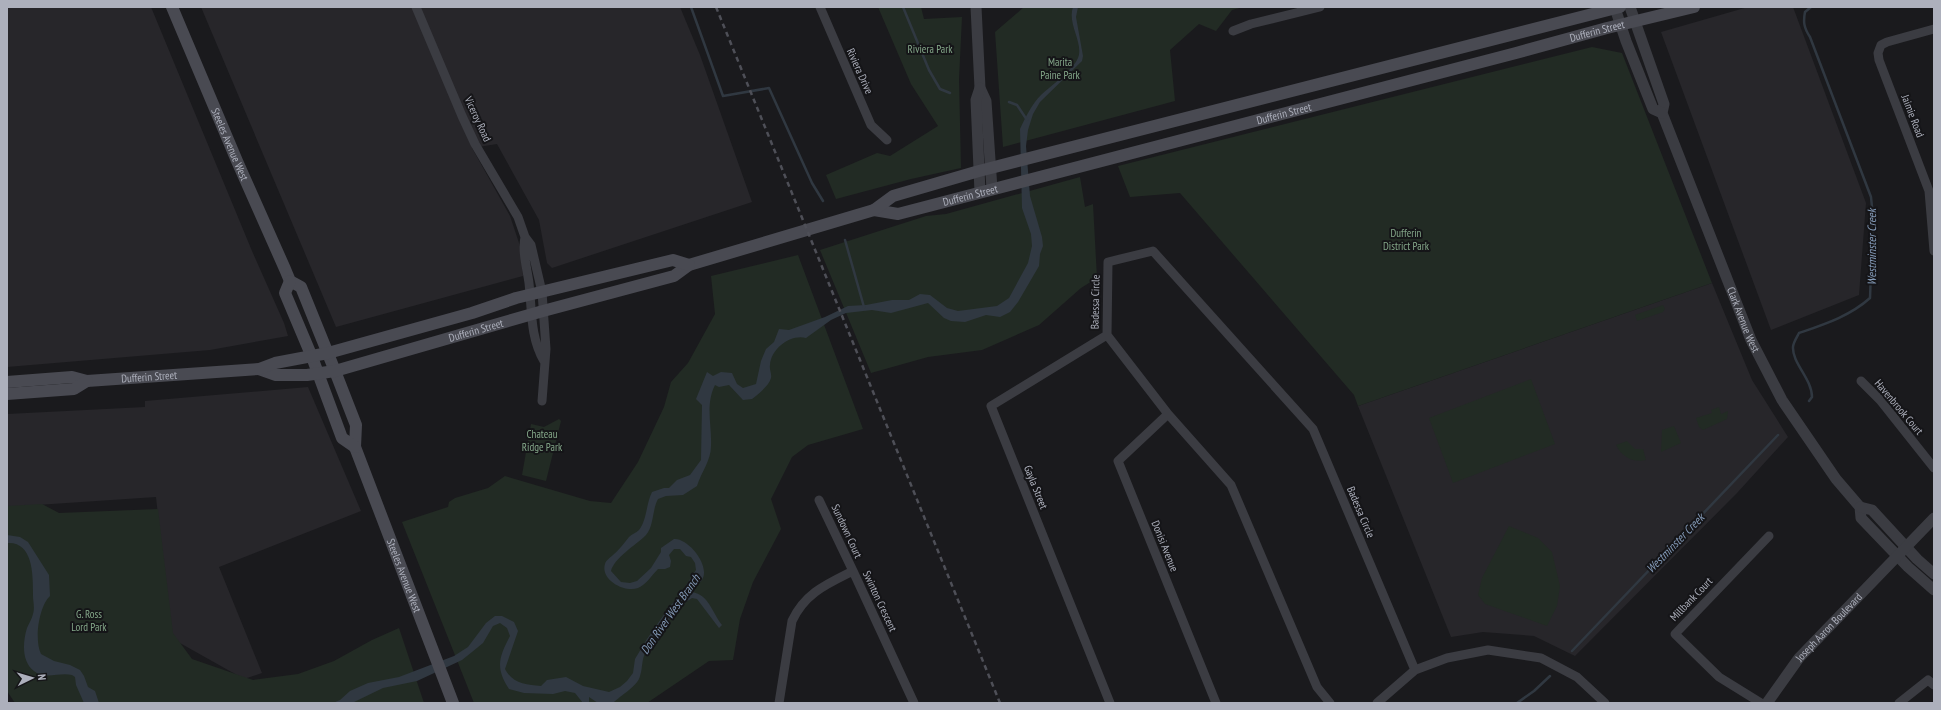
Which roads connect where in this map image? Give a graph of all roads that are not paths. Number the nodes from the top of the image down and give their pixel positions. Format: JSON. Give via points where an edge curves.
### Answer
{"nodes":[{"id":1,"x":172,"y":7,"type":"edge"},
{"id":2,"x":416,"y":7,"type":"edge"},
{"id":3,"x":820,"y":7,"type":"edge"},
{"id":4,"x":976,"y":7,"type":"edge"},
{"id":5,"x":1320,"y":7,"type":"edge"},
{"id":6,"x":1617,"y":7,"type":"edge"},
{"id":7,"x":1630,"y":7,"type":"edge"},
{"id":8,"x":1694,"y":7,"type":"edge"},
{"id":9,"x":1635,"y":22,"type":"junction"},
{"id":10,"x":1620,"y":25,"type":"junction"},
{"id":11,"x":1934,"y":29,"type":"edge"},
{"id":12,"x":1233,"y":31,"type":"dead end"},
{"id":13,"x":1662,"y":113,"type":"junction"},
{"id":14,"x":887,"y":140,"type":"dead end"},
{"id":15,"x":985,"y":170,"type":"junction"},
{"id":16,"x":986,"y":190,"type":"junction"},
{"id":17,"x":1932,"y":190,"type":"edge"},
{"id":18,"x":874,"y":210,"type":"junction"},
{"id":19,"x":1934,"y":251,"type":"edge"},
{"id":20,"x":689,"y":265,"type":"junction"},
{"id":21,"x":290,"y":281,"type":"junction"},
{"id":22,"x":536,"y":294,"type":"junction"},
{"id":23,"x":537,"y":312,"type":"junction"},
{"id":24,"x":1107,"y":335,"type":"junction"},
{"id":25,"x":328,"y":353,"type":"junction"},
{"id":26,"x":312,"y":357,"type":"junction"},
{"id":27,"x":259,"y":369,"type":"junction"},
{"id":28,"x":335,"y":371,"type":"junction"},
{"id":29,"x":317,"y":374,"type":"junction"},
{"id":30,"x":87,"y":381,"type":"junction"},
{"id":31,"x":1861,"y":381,"type":"dead end"},
{"id":32,"x":7,"y":382,"type":"edge"},
{"id":33,"x":7,"y":394,"type":"edge"},
{"id":34,"x":542,"y":401,"type":"dead end"},
{"id":35,"x":1168,"y":414,"type":"junction"},
{"id":36,"x":355,"y":447,"type":"junction"},
{"id":37,"x":1934,"y":468,"type":"edge"},
{"id":38,"x":819,"y":500,"type":"dead end"},
{"id":39,"x":1860,"y":507,"type":"junction"},
{"id":40,"x":1934,"y":518,"type":"edge"},
{"id":41,"x":1769,"y":536,"type":"dead end"},
{"id":42,"x":1905,"y":547,"type":"junction"},
{"id":43,"x":1897,"y":556,"type":"junction"},
{"id":44,"x":853,"y":571,"type":"junction"},
{"id":45,"x":1934,"y":574,"type":"edge"},
{"id":46,"x":1934,"y":590,"type":"edge"},
{"id":47,"x":1416,"y":670,"type":"junction"},
{"id":48,"x":1934,"y":685,"type":"edge"},
{"id":49,"x":453,"y":703,"type":"edge"},
{"id":50,"x":779,"y":703,"type":"edge"},
{"id":51,"x":914,"y":703,"type":"edge"},
{"id":52,"x":1110,"y":703,"type":"edge"},
{"id":53,"x":1216,"y":703,"type":"edge"},
{"id":54,"x":1330,"y":703,"type":"edge"},
{"id":55,"x":1377,"y":703,"type":"edge"},
{"id":56,"x":1605,"y":703,"type":"edge"},
{"id":57,"x":1761,"y":703,"type":"edge"},
{"id":58,"x":1767,"y":703,"type":"edge"},
{"id":59,"x":1899,"y":703,"type":"edge"}],
"edges":[{"from":1,"to":21,"type":"main road","name":"Steeles Avenue West"},
{"from":2,"to":22,"type":"street","name":"Viceroy Road","via":[[475,144],[518,217],[525,237],[531,245]]},
{"from":3,"to":14,"type":"street","name":"Riviera Drive","via":[[871,125]]},
{"from":4,"to":15,"type":"street","via":[[980,88],[986,101]]},
{"from":5,"to":12,"type":"street"},
{"from":6,"to":10,"type":"street","name":"Clark Avenue West"},
{"from":6,"to":15,"type":"main road","name":"Dufferin Street"},
{"from":7,"to":9,"type":"street","name":"Clark Avenue West"},
{"from":8,"to":9,"type":"main road","name":"Dufferin Street"},
{"from":9,"to":10,"type":"main road","name":"Dufferin Street"},
{"from":9,"to":13,"type":"street","name":"Clark Avenue West","via":[[1664,104]]},
{"from":10,"to":13,"type":"street","name":"Clark Avenue West","via":[[1653,108]]},
{"from":10,"to":16,"type":"main road","name":"Dufferin Street"},
{"from":11,"to":17,"type":"street","name":"Jaimie Road","via":[[1887,42],[1881,45],[1878,53]]},
{"from":13,"to":39,"type":"street","name":"Clark Avenue West","via":[[1751,340],[1782,400],[1836,479]]},
{"from":15,"to":16,"type":"street"},
{"from":15,"to":18,"type":"main road","name":"Dufferin Street","via":[[893,196]]},
{"from":16,"to":18,"type":"main road","name":"Dufferin Street","via":[[898,214]]},
{"from":17,"to":19,"type":"street","name":"Jaimie Road"},
{"from":18,"to":20,"type":"main road","name":"Dufferin Street"},
{"from":20,"to":22,"type":"main road","name":"Dufferin Street","via":[[673,260]]},
{"from":20,"to":23,"type":"main road","name":"Dufferin Street","via":[[674,276]]},
{"from":21,"to":25,"type":"main road","name":"Steeles Avenue West","via":[[301,287]]},
{"from":21,"to":26,"type":"main road","name":"Steeles Avenue West","via":[[285,294]]},
{"from":22,"to":23,"type":"street","name":"Viceroy Road"},
{"from":22,"to":25,"type":"main road","name":"Dufferin Street"},
{"from":23,"to":28,"type":"main road","name":"Dufferin Street"},
{"from":23,"to":34,"type":"street","name":"Viceroy Road","via":[[538,350],[544,361]]},
{"from":24,"to":35,"type":"street","name":"Badessa Circle"},
{"from":24,"to":47,"type":"street","name":"Badessa Circle","via":[[1108,262],[1153,251],[1313,429]]},
{"from":24,"to":52,"type":"street","name":"Gayla Street","via":[[991,406]]},
{"from":25,"to":26,"type":"main road","name":"Dufferin Street"},
{"from":25,"to":28,"type":"main road","name":"Steeles Avenue West"},
{"from":26,"to":27,"type":"main road","name":"Dufferin Street","via":[[275,363]]},
{"from":26,"to":29,"type":"main road","name":"Steeles Avenue West"},
{"from":27,"to":29,"type":"main road","name":"Dufferin Street","via":[[276,375]]},
{"from":27,"to":30,"type":"main road","name":"Dufferin Street"},
{"from":28,"to":29,"type":"main road","name":"Dufferin Street"},
{"from":28,"to":36,"type":"main road","name":"Steeles Avenue West","via":[[356,426]]},
{"from":29,"to":36,"type":"main road","name":"Steeles Avenue West","via":[[342,438]]},
{"from":30,"to":32,"type":"main road","name":"Dufferin Street","via":[[72,377]]},
{"from":30,"to":33,"type":"main road","name":"Dufferin Street","via":[[74,389]]},
{"from":31,"to":37,"type":"street","name":"Havenbrook Court","via":[[1880,400]]},
{"from":35,"to":53,"type":"street","name":"Donisi Avenue","via":[[1118,461]]},
{"from":35,"to":54,"type":"street","name":"Badessa Circle","via":[[1231,486],[1317,687]]},
{"from":36,"to":49,"type":"main road","name":"Steeles Avenue West"},
{"from":38,"to":44,"type":"street","name":"Sundown Court"},
{"from":39,"to":42,"type":"street","name":"Clark Avenue West","via":[[1872,510]]},
{"from":39,"to":43,"type":"street","name":"Clark Avenue West","via":[[1861,518]]},
{"from":40,"to":42,"type":"street","name":"Joseph Aaron Boulevard"},
{"from":41,"to":57,"type":"street","name":"Millbank Court","via":[[1675,634],[1719,678]]},
{"from":42,"to":43,"type":"street","name":"Joseph Aaron Boulevard"},
{"from":42,"to":45,"type":"street","name":"Clark Avenue West"},
{"from":43,"to":46,"type":"street","name":"Clark Avenue West"},
{"from":43,"to":58,"type":"street","name":"Joseph Aaron Boulevard","via":[[1799,658]]},
{"from":44,"to":50,"type":"street","name":"Swinton Crescent","via":[[818,589],[797,610],[792,621]]},
{"from":44,"to":51,"type":"street","name":"Swinton Crescent"},
{"from":47,"to":55,"type":"street"},
{"from":47,"to":56,"type":"street","via":[[1447,658],[1488,650],[1541,658],[1577,677]]},
{"from":48,"to":59,"type":"street","via":[[1928,680]]}]}
